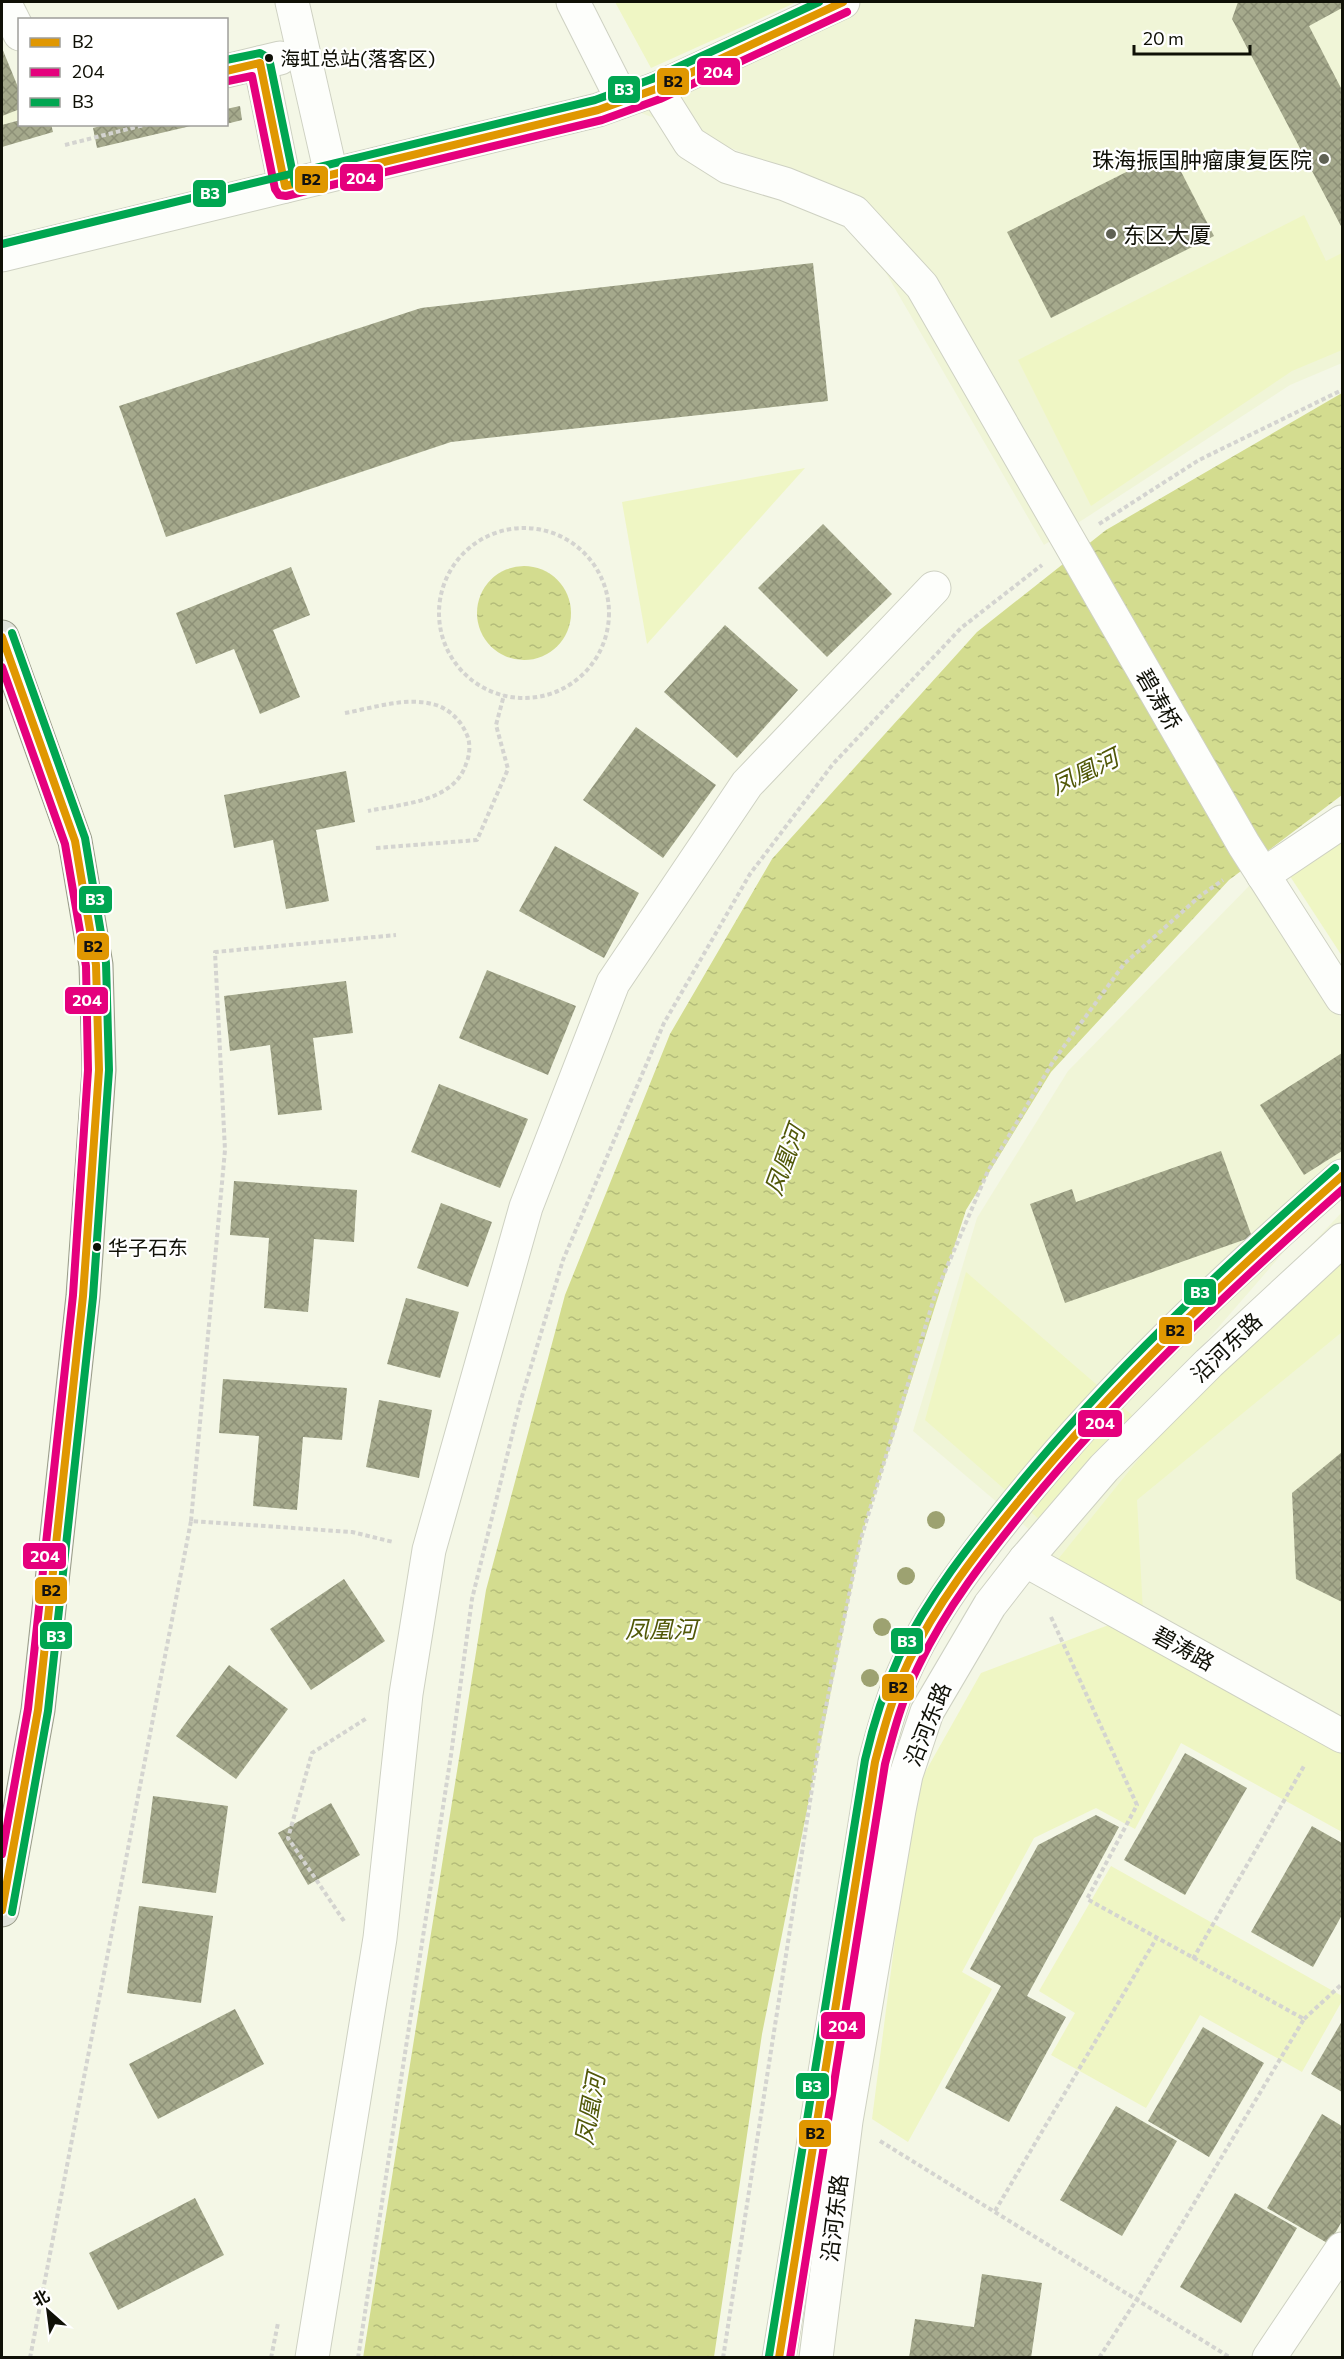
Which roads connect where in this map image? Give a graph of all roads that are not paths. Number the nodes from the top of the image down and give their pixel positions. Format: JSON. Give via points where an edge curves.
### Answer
{"nodes":[{"id":1,"x":4,"y":2,"type":"edge"},
{"id":2,"x":291,"y":2,"type":"edge"},
{"id":3,"x":573,"y":2,"type":"edge"},
{"id":4,"x":843,"y":2,"type":"edge"},
{"id":5,"x":18,"y":30,"type":"edge"},
{"id":6,"x":302,"y":52,"type":"junction"},
{"id":7,"x":260,"y":63,"type":"junction"},
{"id":8,"x":228,"y":71,"type":"edge"},
{"id":9,"x":656,"y":88,"type":"junction"},
{"id":10,"x":623,"y":101,"type":"junction"},
{"id":11,"x":331,"y":174,"type":"junction"},
{"id":12,"x":285,"y":186,"type":"junction"},
{"id":13,"x":2,"y":255,"type":"edge"},
{"id":14,"x":934,"y":588,"type":"dead end"},
{"id":15,"x":2,"y":637,"type":"edge"},
{"id":16,"x":1342,"y":822,"type":"edge"},
{"id":17,"x":1254,"y":860,"type":"junction"},
{"id":18,"x":1342,"y":998,"type":"edge"},
{"id":19,"x":1342,"y":1176,"type":"edge"},
{"id":20,"x":1342,"y":1240,"type":"edge"},
{"id":21,"x":1025,"y":1560,"type":"junction"},
{"id":22,"x":1342,"y":1736,"type":"edge"},
{"id":23,"x":2,"y":1910,"type":"edge"},
{"id":24,"x":1342,"y":2248,"type":"edge"},
{"id":25,"x":312,"y":2358,"type":"edge"},
{"id":26,"x":780,"y":2358,"type":"edge"},
{"id":27,"x":816,"y":2358,"type":"edge"},
{"id":28,"x":1269,"y":2358,"type":"edge"}],
"edges":[{"from":1,"to":5,"type":"street"},
{"from":2,"to":6,"type":"street"},
{"from":3,"to":10,"type":"street"},
{"from":4,"to":9,"type":"street"},
{"from":6,"to":7,"type":"street"},
{"from":6,"to":11,"type":"street"},
{"from":7,"to":8,"type":"street"},
{"from":7,"to":12,"type":"street"},
{"from":9,"to":10,"type":"street"},
{"from":9,"to":17,"type":"street","name":"碧涛桥","via":[[690,143],[728,167],[854,212],[922,286]]},
{"from":10,"to":11,"type":"street"},
{"from":11,"to":12,"type":"street"},
{"from":12,"to":13,"type":"street"},
{"from":14,"to":25,"type":"street","via":[[747,784],[613,983],[526,1207],[429,1550],[406,1694],[380,1938]]},
{"from":15,"to":23,"type":"main road","via":[[75,842],[96,965],[99,1070],[82,1296],[38,1710]]},
{"from":16,"to":17,"type":"street"},
{"from":17,"to":18,"type":"street","name":"碧涛桥"},
{"from":19,"to":26,"type":"street","name":"沿河东路","via":[[1181,1323],[1036,1479],[960,1576],[899,1682],[875,1762]]},
{"from":20,"to":21,"type":"street","name":"沿河东路","via":[[1209,1363],[1104,1468]]},
{"from":21,"to":22,"type":"street","name":"碧涛路"},
{"from":21,"to":27,"type":"street","name":"沿河东路","via":[[990,1605],[949,1671],[915,1745],[902,1798],[846,2121]]},
{"from":24,"to":28,"type":"street"}]}
